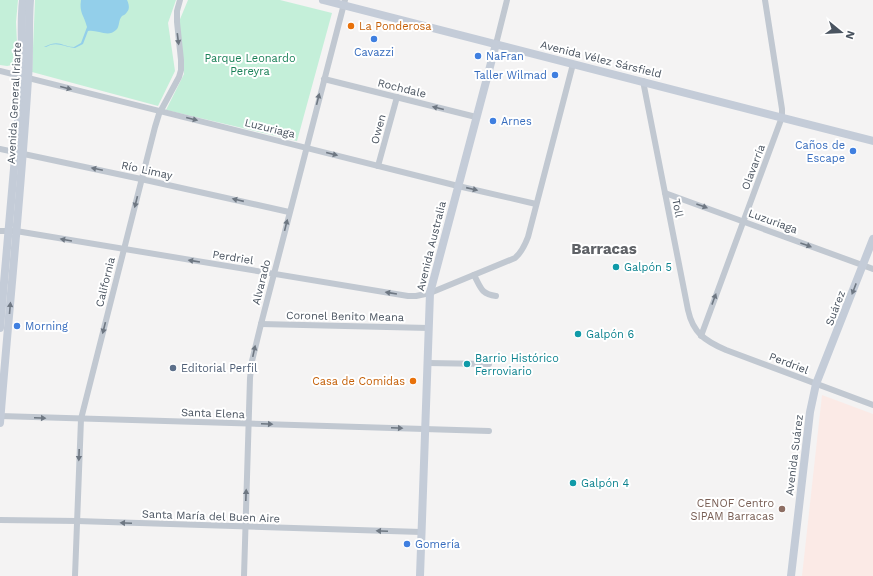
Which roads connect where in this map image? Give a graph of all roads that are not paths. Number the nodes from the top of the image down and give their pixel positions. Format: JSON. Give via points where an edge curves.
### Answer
{"nodes":[{"id":1,"x":23,"y":0,"type":"edge"},
{"id":2,"x":30,"y":0,"type":"edge"},
{"id":3,"x":180,"y":0,"type":"edge"},
{"id":4,"x":323,"y":0,"type":"edge"},
{"id":5,"x":507,"y":0,"type":"edge"},
{"id":6,"x":765,"y":0,"type":"edge"},
{"id":7,"x":344,"y":3,"type":"edge"},
{"id":8,"x":496,"y":44,"type":"junction"},
{"id":9,"x":573,"y":64,"type":"junction"},
{"id":10,"x":0,"y":71,"type":"edge"},
{"id":11,"x":25,"y":78,"type":"junction"},
{"id":12,"x":324,"y":79,"type":"junction"},
{"id":13,"x":643,"y":81,"type":"junction"},
{"id":14,"x":396,"y":97,"type":"junction"},
{"id":15,"x":161,"y":111,"type":"junction"},
{"id":16,"x":476,"y":117,"type":"junction"},
{"id":17,"x":782,"y":117,"type":"junction"},
{"id":18,"x":873,"y":141,"type":"edge"},
{"id":19,"x":306,"y":147,"type":"junction"},
{"id":20,"x":0,"y":149,"type":"edge"},
{"id":21,"x":19,"y":153,"type":"junction"},
{"id":22,"x":378,"y":166,"type":"junction"},
{"id":23,"x":141,"y":179,"type":"junction"},
{"id":24,"x":458,"y":186,"type":"junction"},
{"id":25,"x":665,"y":193,"type":"junction"},
{"id":26,"x":536,"y":204,"type":"junction"},
{"id":27,"x":289,"y":212,"type":"junction"},
{"id":28,"x":743,"y":221,"type":"junction"},
{"id":29,"x":8,"y":231,"type":"edge"},
{"id":30,"x":873,"y":239,"type":"edge"},
{"id":31,"x":124,"y":250,"type":"junction"},
{"id":32,"x":863,"y":266,"type":"junction"},
{"id":33,"x":873,"y":269,"type":"edge"},
{"id":34,"x":274,"y":274,"type":"junction"},
{"id":35,"x":474,"y":275,"type":"junction"},
{"id":36,"x":430,"y":293,"type":"junction"},
{"id":37,"x":496,"y":296,"type":"dead end"},
{"id":38,"x":261,"y":324,"type":"junction"},
{"id":39,"x":0,"y":328,"type":"edge"},
{"id":40,"x":429,"y":328,"type":"junction"},
{"id":41,"x":701,"y":336,"type":"junction"},
{"id":42,"x":427,"y":363,"type":"junction"},
{"id":43,"x":489,"y":364,"type":"dead end"},
{"id":44,"x":816,"y":384,"type":"junction"},
{"id":45,"x":873,"y":405,"type":"edge"},
{"id":46,"x":0,"y":419,"type":"edge"},
{"id":47,"x":81,"y":419,"type":"junction"},
{"id":48,"x":249,"y":424,"type":"junction"},
{"id":49,"x":425,"y":429,"type":"junction"},
{"id":50,"x":489,"y":431,"type":"dead end"},
{"id":51,"x":0,"y":520,"type":"edge"},
{"id":52,"x":77,"y":521,"type":"junction"},
{"id":53,"x":245,"y":527,"type":"junction"},
{"id":54,"x":421,"y":532,"type":"junction"},
{"id":55,"x":75,"y":576,"type":"edge"},
{"id":56,"x":244,"y":576,"type":"edge"},
{"id":57,"x":420,"y":576,"type":"edge"},
{"id":58,"x":791,"y":576,"type":"edge"}],
"edges":[{"from":1,"to":11,"type":"main road","name":"Avenida General Iriarte"},
{"from":2,"to":11,"type":"main road","name":"Avenida General Iriarte"},
{"from":3,"to":15,"type":"street","name":"California","one_way":true,"via":[[177,22],[181,70]]},
{"from":4,"to":7,"type":"main road","name":"Avenida Vélez Sársfield"},
{"from":5,"to":8,"type":"street","name":"Avenida Australia"},
{"from":6,"to":17,"type":"street","name":"Olavarría"},
{"from":7,"to":8,"type":"main road","name":"Avenida Vélez Sársfield"},
{"from":7,"to":12,"type":"street","name":"Alvarado"},
{"from":8,"to":9,"type":"main road","name":"Avenida Vélez Sársfield"},
{"from":8,"to":16,"type":"main road","name":"Avenida Australia"},
{"from":9,"to":13,"type":"main road","name":"Avenida Vélez Sársfield"},
{"from":9,"to":26,"type":"street"},
{"from":10,"to":11,"type":"street","name":"Luzuriaga"},
{"from":11,"to":15,"type":"street","name":"Luzuriaga","one_way":true},
{"from":11,"to":21,"type":"main road","name":"Avenida General Iriarte"},
{"from":12,"to":14,"type":"street","name":"Rochdale"},
{"from":19,"to":12,"type":"street","name":"Alvarado","one_way":true},
{"from":13,"to":17,"type":"main road","name":"Avenida Vélez Sársfield"},
{"from":13,"to":25,"type":"street","name":"Toll"},
{"from":16,"to":14,"type":"street","name":"Rochdale","one_way":true},
{"from":14,"to":22,"type":"street","name":"Owen"},
{"from":15,"to":19,"type":"street","name":"Luzuriaga","one_way":true},
{"from":15,"to":23,"type":"street","name":"California"},
{"from":16,"to":24,"type":"main road","name":"Avenida Australia"},
{"from":17,"to":18,"type":"main road","name":"Avenida Vélez Sársfield"},
{"from":17,"to":28,"type":"street","name":"Olavarría"},
{"from":19,"to":22,"type":"street","name":"Luzuriaga","one_way":true},
{"from":19,"to":27,"type":"street","name":"Alvarado"},
{"from":20,"to":21,"type":"street","name":"Río Limay"},
{"from":23,"to":21,"type":"street","name":"Río Limay","one_way":true},
{"from":21,"to":29,"type":"main road","name":"Avenida General Iriarte"},
{"from":22,"to":24,"type":"street","name":"Luzuriaga"},
{"from":27,"to":23,"type":"street","name":"Río Limay","one_way":true},
{"from":23,"to":31,"type":"street","name":"California","one_way":true},
{"from":24,"to":26,"type":"street","name":"Luzuriaga","one_way":true},
{"from":24,"to":36,"type":"main road","name":"Avenida Australia"},
{"from":25,"to":28,"type":"street","name":"Luzuriaga","one_way":true},
{"from":25,"to":41,"type":"street","name":"Toll","via":[[690,318]]},
{"from":26,"to":35,"type":"street","name":"Perdriel","via":[[528,237],[519,255]]},
{"from":34,"to":27,"type":"street","name":"Alvarado","one_way":true},
{"from":28,"to":32,"type":"street","name":"Luzuriaga","one_way":true},
{"from":41,"to":28,"type":"street","name":"Olavarría","one_way":true},
{"from":31,"to":29,"type":"street","name":"Perdriel","one_way":true},
{"from":29,"to":39,"type":"main road","name":"Avenida General Iriarte"},
{"from":46,"to":29,"type":"main road","name":"Avenida General Iriarte","one_way":true},
{"from":30,"to":32,"type":"main road","name":"Suárez"},
{"from":34,"to":31,"type":"street","name":"Perdriel","one_way":true},
{"from":31,"to":47,"type":"street","name":"California","one_way":true},
{"from":32,"to":33,"type":"street","name":"Luzuriaga"},
{"from":32,"to":44,"type":"main road","name":"Suárez","one_way":true},
{"from":36,"to":34,"type":"street","name":"Perdriel","one_way":true,"via":[[408,296]]},
{"from":34,"to":38,"type":"street","name":"Alvarado"},
{"from":35,"to":36,"type":"street","name":"Perdriel"},
{"from":35,"to":37,"type":"street","via":[[482,291]]},
{"from":36,"to":40,"type":"main road","name":"Avenida Australia"},
{"from":38,"to":40,"type":"street","name":"Coronel Benito Meana"},
{"from":48,"to":38,"type":"street","name":"Alvarado","one_way":true,"via":[[251,369]]},
{"from":40,"to":42,"type":"main road","name":"Avenida Australia"},
{"from":41,"to":44,"type":"street","name":"Perdriel","via":[[726,350]]},
{"from":42,"to":43,"type":"street"},
{"from":42,"to":49,"type":"main road","name":"Avenida Australia"},
{"from":44,"to":45,"type":"street","name":"Perdriel"},
{"from":44,"to":58,"type":"main road","name":"Avenida Suárez","via":[[810,412]]},
{"from":46,"to":47,"type":"street","name":"Santa Elena","one_way":true},
{"from":47,"to":48,"type":"street","name":"Santa Elena"},
{"from":47,"to":52,"type":"street","name":"California","one_way":true},
{"from":48,"to":49,"type":"street","name":"Santa Elena","one_way":true},
{"from":53,"to":48,"type":"street","name":"Alvarado","one_way":true},
{"from":49,"to":50,"type":"street","name":"Santa Elena"},
{"from":49,"to":54,"type":"main road","name":"Avenida Australia"},
{"from":51,"to":52,"type":"street","name":"Santa María del Buen Aire"},
{"from":53,"to":52,"type":"street","name":"Santa María del Buen Aire","one_way":true},
{"from":52,"to":55,"type":"street","name":"California"},
{"from":54,"to":53,"type":"street","name":"Santa María del Buen Aire","one_way":true},
{"from":53,"to":56,"type":"street","name":"Alvarado"},
{"from":54,"to":57,"type":"main road","name":"Avenida Australia"}]}
